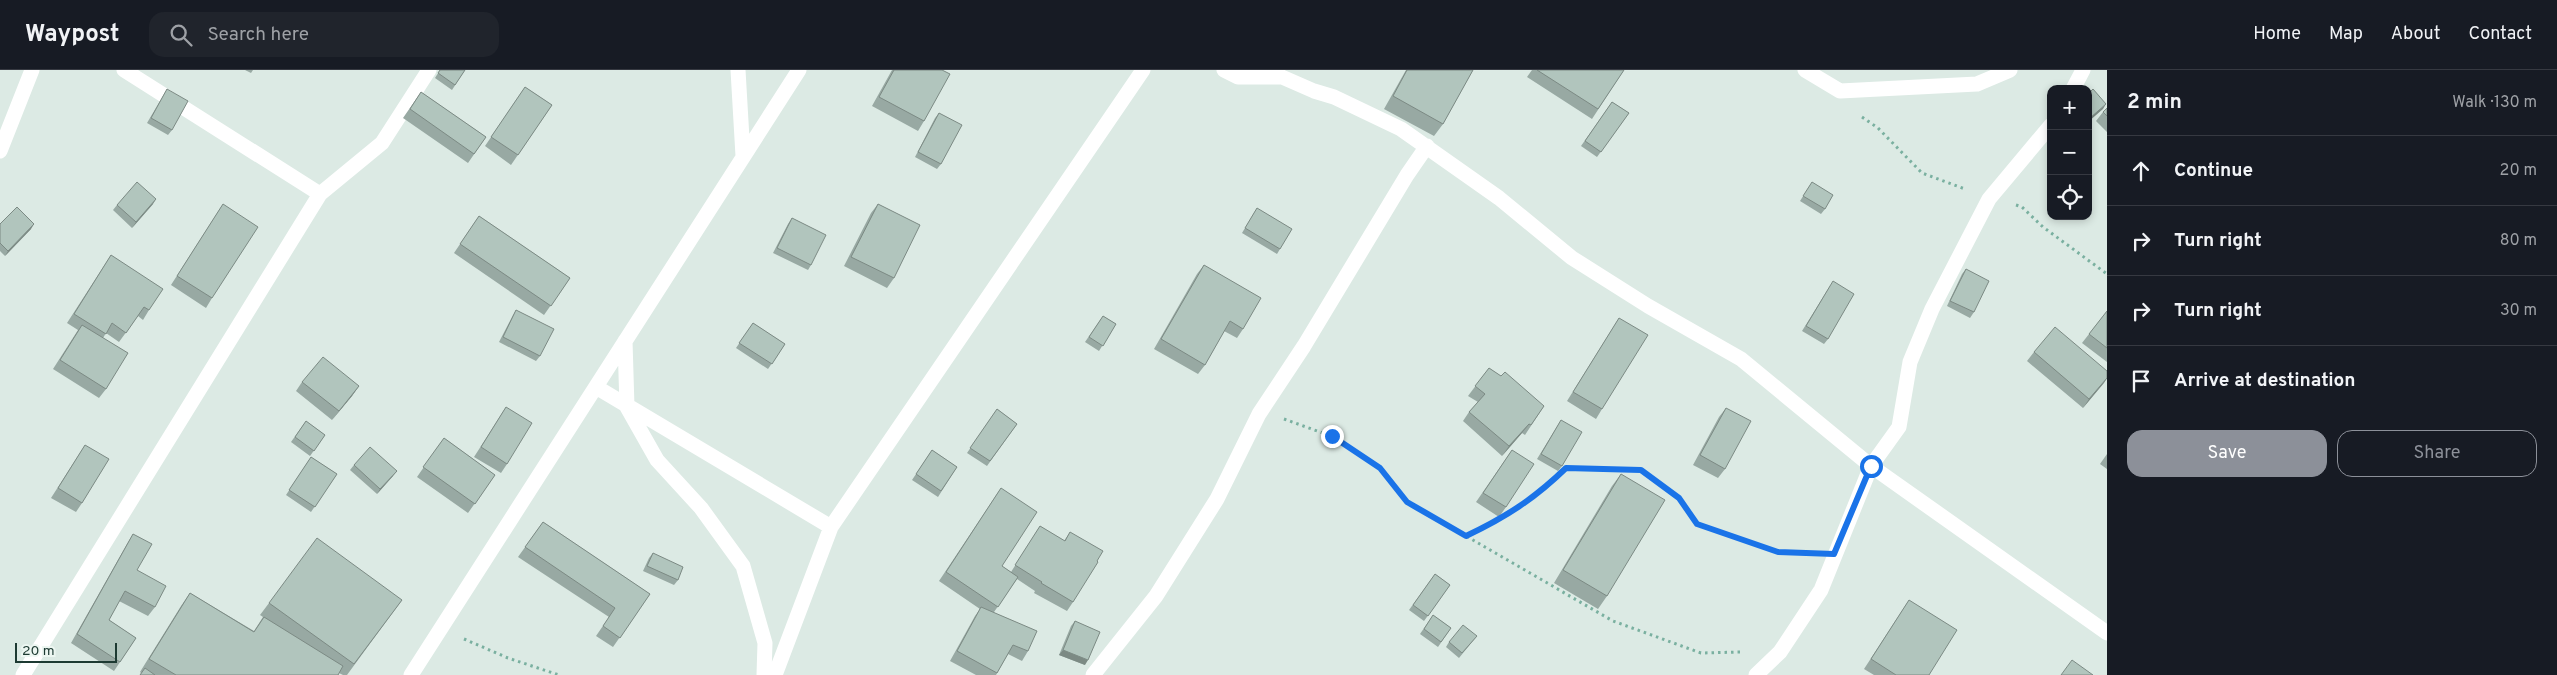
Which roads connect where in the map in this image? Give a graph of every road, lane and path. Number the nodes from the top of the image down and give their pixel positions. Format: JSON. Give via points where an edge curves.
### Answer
{"nodes":[{"id":1,"x":32,"y":70,"type":"edge"},
{"id":2,"x":124,"y":70,"type":"edge"},
{"id":3,"x":429,"y":70,"type":"edge"},
{"id":4,"x":738,"y":70,"type":"edge"},
{"id":5,"x":799,"y":70,"type":"edge"},
{"id":6,"x":1143,"y":70,"type":"edge"},
{"id":7,"x":1224,"y":70,"type":"edge"},
{"id":8,"x":1805,"y":70,"type":"edge"},
{"id":9,"x":2010,"y":70,"type":"edge"},
{"id":10,"x":2083,"y":70,"type":"edge"},
{"id":11,"x":2074,"y":85,"type":"edge"},
{"id":12,"x":1854,"y":111,"type":"dead end"},
{"id":13,"x":2047,"y":129,"type":"edge"},
{"id":14,"x":1428,"y":146,"type":"junction"},
{"id":15,"x":0,"y":151,"type":"edge"},
{"id":16,"x":743,"y":156,"type":"junction"},
{"id":17,"x":320,"y":194,"type":"junction"},
{"id":18,"x":1989,"y":199,"type":"junction"},
{"id":19,"x":2107,"y":274,"type":"edge"},
{"id":20,"x":625,"y":341,"type":"junction"},
{"id":21,"x":596,"y":387,"type":"junction"},
{"id":22,"x":627,"y":407,"type":"junction"},
{"id":23,"x":1262,"y":410,"type":"junction"},
{"id":24,"x":1871,"y":466,"type":"junction"},
{"id":25,"x":831,"y":526,"type":"junction"},
{"id":26,"x":1466,"y":536,"type":"junction"},
{"id":27,"x":1834,"y":554,"type":"junction"},
{"id":28,"x":440,"y":629,"type":"junction"},
{"id":29,"x":2107,"y":632,"type":"edge"},
{"id":30,"x":1780,"y":652,"type":"junction"},
{"id":31,"x":22,"y":675,"type":"edge"},
{"id":32,"x":412,"y":675,"type":"edge"},
{"id":33,"x":559,"y":675,"type":"edge"},
{"id":34,"x":764,"y":675,"type":"edge"},
{"id":35,"x":775,"y":675,"type":"edge"},
{"id":36,"x":1093,"y":675,"type":"edge"},
{"id":37,"x":1756,"y":675,"type":"edge"}],
"edges":[{"from":1,"to":15,"type":"street"},
{"from":2,"to":17,"type":"street"},
{"from":3,"to":17,"type":"street","via":[[382,143]]},
{"from":4,"to":16,"type":"street"},
{"from":5,"to":16,"type":"street"},
{"from":6,"to":25,"type":"street"},
{"from":7,"to":14,"type":"street","via":[[1238,77],[1282,77],[1334,97],[1401,129]]},
{"from":8,"to":9,"type":"street","via":[[1840,91],[1977,84]]},
{"from":10,"to":11,"type":"street"},
{"from":12,"to":18,"type":"path","via":[[1878,128],[1922,172]]},
{"from":13,"to":18,"type":"street"},
{"from":14,"to":23,"type":"street"},
{"from":14,"to":24,"type":"street","via":[[1499,198],[1572,258],[1741,360]]},
{"from":16,"to":20,"type":"street"},
{"from":17,"to":31,"type":"street"},
{"from":18,"to":19,"type":"path","via":[[2022,206],[2043,227]]},
{"from":18,"to":24,"type":"street","via":[[1932,309],[1910,362],[1898,427]]},
{"from":20,"to":21,"type":"street"},
{"from":20,"to":22,"type":"street"},
{"from":21,"to":22,"type":"street"},
{"from":21,"to":28,"type":"street"},
{"from":22,"to":25,"type":"street"},
{"from":22,"to":34,"type":"street","via":[[657,460],[701,508],[743,566],[765,643]]},
{"from":23,"to":26,"type":"path","via":[[1332,436],[1380,468],[1407,502]]},
{"from":23,"to":36,"type":"street","via":[[1217,499],[1156,596]]},
{"from":24,"to":27,"type":"street"},
{"from":24,"to":29,"type":"street"},
{"from":25,"to":35,"type":"street"},
{"from":26,"to":27,"type":"path","via":[[1499,520],[1540,492],[1566,468],[1641,470],[1679,498],[1697,524],[1778,552]]},
{"from":26,"to":30,"type":"path","via":[[1613,620],[1701,653]]},
{"from":27,"to":30,"type":"street","via":[[1821,590]]},
{"from":28,"to":32,"type":"street"},
{"from":28,"to":33,"type":"path","via":[[508,658]]},
{"from":30,"to":37,"type":"street"}]}
